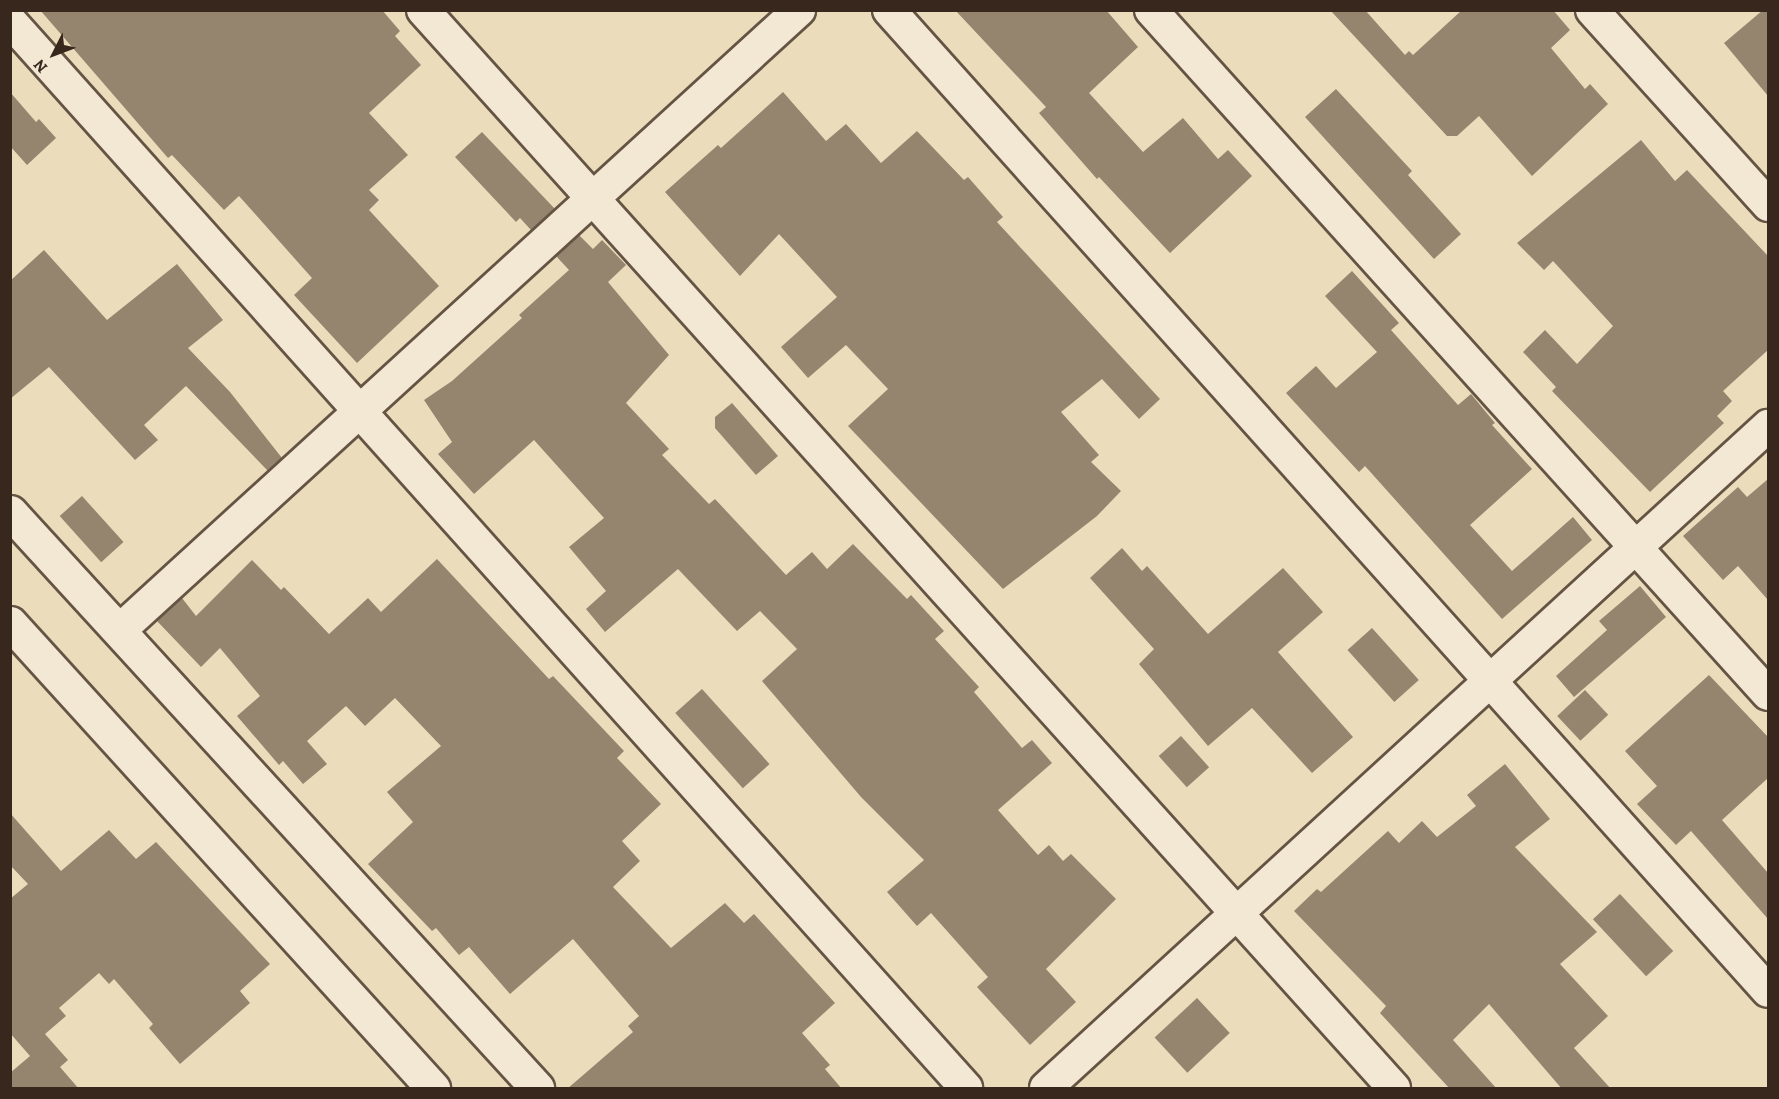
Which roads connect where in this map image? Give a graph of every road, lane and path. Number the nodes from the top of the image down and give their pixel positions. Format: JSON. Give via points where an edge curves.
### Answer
{"nodes":[{"id":1,"x":423,"y":10,"type":"edge"},
{"id":2,"x":799,"y":10,"type":"edge"},
{"id":3,"x":889,"y":10,"type":"edge"},
{"id":4,"x":1151,"y":10,"type":"edge"},
{"id":5,"x":1592,"y":10,"type":"edge"},
{"id":6,"x":10,"y":21,"type":"edge"},
{"id":7,"x":592,"y":199,"type":"junction"},
{"id":8,"x":1768,"y":205,"type":"edge"},
{"id":9,"x":360,"y":411,"type":"junction"},
{"id":10,"x":1768,"y":426,"type":"edge"},
{"id":11,"x":10,"y":512,"type":"edge"},
{"id":12,"x":1636,"y":547,"type":"junction"},
{"id":13,"x":10,"y":623,"type":"edge"},
{"id":14,"x":119,"y":631,"type":"junction"},
{"id":15,"x":1491,"y":681,"type":"junction"},
{"id":16,"x":1768,"y":694,"type":"edge"},
{"id":17,"x":1237,"y":914,"type":"junction"},
{"id":18,"x":1768,"y":991,"type":"edge"},
{"id":19,"x":433,"y":1089,"type":"edge"},
{"id":20,"x":537,"y":1089,"type":"edge"},
{"id":21,"x":966,"y":1089,"type":"edge"},
{"id":22,"x":1046,"y":1089,"type":"edge"},
{"id":23,"x":1394,"y":1089,"type":"edge"}],
"edges":[{"from":1,"to":7,"type":"street"},
{"from":2,"to":7,"type":"street"},
{"from":3,"to":15,"type":"street"},
{"from":4,"to":12,"type":"street"},
{"from":5,"to":8,"type":"street"},
{"from":6,"to":9,"type":"street"},
{"from":7,"to":9,"type":"street"},
{"from":7,"to":17,"type":"street"},
{"from":9,"to":14,"type":"street"},
{"from":9,"to":21,"type":"street"},
{"from":10,"to":12,"type":"street"},
{"from":11,"to":14,"type":"main road"},
{"from":12,"to":15,"type":"street"},
{"from":12,"to":16,"type":"street"},
{"from":13,"to":19,"type":"main road"},
{"from":14,"to":20,"type":"main road"},
{"from":15,"to":17,"type":"street"},
{"from":15,"to":18,"type":"street"},
{"from":17,"to":22,"type":"street"},
{"from":17,"to":23,"type":"street"}]}
